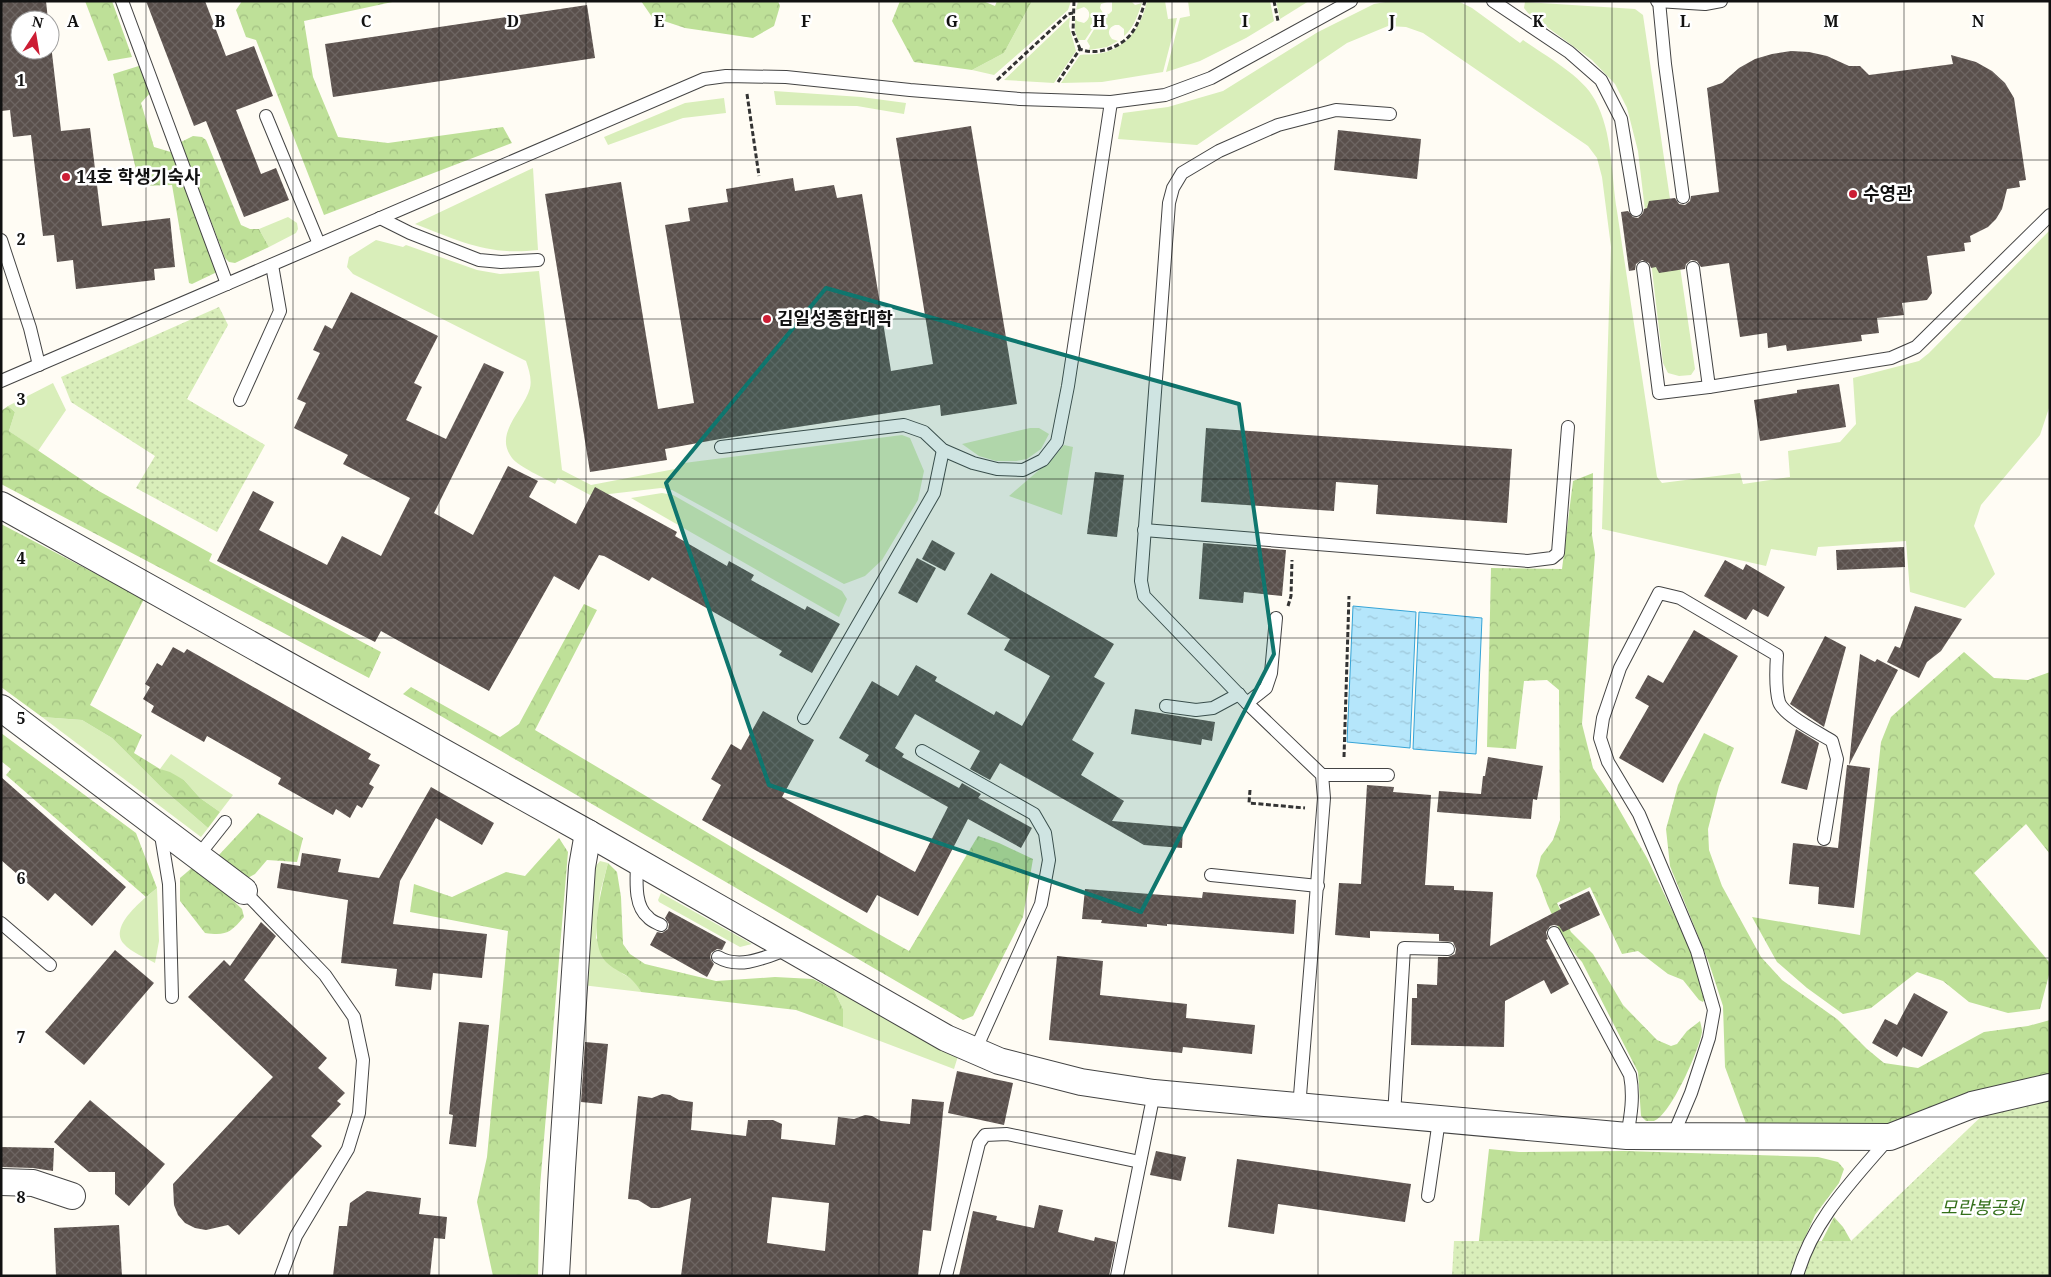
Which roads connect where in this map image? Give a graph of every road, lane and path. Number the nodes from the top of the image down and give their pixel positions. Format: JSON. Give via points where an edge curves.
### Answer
{"nodes":[{"id":1,"x":122,"y":1,"type":"edge"},
{"id":2,"x":1074,"y":1,"type":"edge"},
{"id":3,"x":1145,"y":1,"type":"edge"},
{"id":4,"x":1274,"y":1,"type":"edge"},
{"id":5,"x":1351,"y":1,"type":"edge"},
{"id":6,"x":1493,"y":1,"type":"edge"},
{"id":7,"x":1658,"y":1,"type":"edge"},
{"id":8,"x":1722,"y":1,"type":"edge"},
{"id":9,"x":1073,"y":13,"type":"junction"},
{"id":10,"x":1286,"y":20,"type":"dead end"},
{"id":11,"x":1080,"y":49,"type":"junction"},
{"id":12,"x":1002,"y":84,"type":"dead end"},
{"id":13,"x":1064,"y":87,"type":"dead end"},
{"id":14,"x":747,"y":93,"type":"dead end"},
{"id":15,"x":1111,"y":102,"type":"junction"},
{"id":16,"x":1390,"y":114,"type":"dead end"},
{"id":17,"x":266,"y":116,"type":"dead end"},
{"id":18,"x":759,"y":176,"type":"dead end"},
{"id":19,"x":1684,"y":197,"type":"dead end"},
{"id":20,"x":1636,"y":210,"type":"dead end"},
{"id":21,"x":2050,"y":215,"type":"edge"},
{"id":22,"x":380,"y":218,"type":"junction"},
{"id":23,"x":1,"y":240,"type":"edge"},
{"id":24,"x":319,"y":244,"type":"junction"},
{"id":25,"x":538,"y":260,"type":"dead end"},
{"id":26,"x":272,"y":265,"type":"junction"},
{"id":27,"x":1643,"y":268,"type":"dead end"},
{"id":28,"x":1693,"y":268,"type":"dead end"},
{"id":29,"x":227,"y":284,"type":"junction"},
{"id":30,"x":39,"y":365,"type":"junction"},
{"id":31,"x":1,"y":381,"type":"edge"},
{"id":32,"x":1709,"y":387,"type":"junction"},
{"id":33,"x":240,"y":400,"type":"dead end"},
{"id":34,"x":1568,"y":427,"type":"dead end"},
{"id":35,"x":722,"y":447,"type":"dead end"},
{"id":36,"x":943,"y":450,"type":"junction"},
{"id":37,"x":1,"y":505,"type":"edge"},
{"id":38,"x":1144,"y":530,"type":"junction"},
{"id":39,"x":1293,"y":542,"type":"junction"},
{"id":40,"x":1349,"y":596,"type":"dead end"},
{"id":41,"x":1276,"y":618,"type":"joint"},
{"id":42,"x":1243,"y":698,"type":"junction"},
{"id":43,"x":1166,"y":706,"type":"dead end"},
{"id":44,"x":1,"y":708,"type":"edge"},
{"id":45,"x":804,"y":718,"type":"dead end"},
{"id":46,"x":922,"y":751,"type":"dead end"},
{"id":47,"x":1322,"y":775,"type":"junction"},
{"id":48,"x":1343,"y":775,"type":"junction"},
{"id":49,"x":1388,"y":775,"type":"dead end"},
{"id":50,"x":1250,"y":790,"type":"dead end"},
{"id":51,"x":1323,"y":809,"type":"junction"},
{"id":52,"x":225,"y":822,"type":"dead end"},
{"id":53,"x":159,"y":827,"type":"junction"},
{"id":54,"x":588,"y":833,"type":"junction"},
{"id":55,"x":1824,"y":839,"type":"dead end"},
{"id":56,"x":198,"y":856,"type":"junction"},
{"id":57,"x":637,"y":861,"type":"junction"},
{"id":58,"x":1211,"y":875,"type":"dead end"},
{"id":59,"x":1318,"y":886,"type":"junction"},
{"id":60,"x":244,"y":891,"type":"joint"},
{"id":61,"x":1,"y":923,"type":"edge"},
{"id":62,"x":661,"y":925,"type":"dead end"},
{"id":63,"x":1554,"y":933,"type":"dead end"},
{"id":64,"x":788,"y":949,"type":"junction"},
{"id":65,"x":1448,"y":949,"type":"dead end"},
{"id":66,"x":718,"y":957,"type":"dead end"},
{"id":67,"x":50,"y":965,"type":"dead end"},
{"id":68,"x":172,"y":997,"type":"dead end"},
{"id":69,"x":975,"y":1051,"type":"junction"},
{"id":70,"x":2050,"y":1087,"type":"edge"},
{"id":71,"x":1154,"y":1094,"type":"junction"},
{"id":72,"x":1299,"y":1108,"type":"junction"},
{"id":73,"x":1394,"y":1116,"type":"junction"},
{"id":74,"x":1439,"y":1120,"type":"junction"},
{"id":75,"x":1627,"y":1136,"type":"junction"},
{"id":76,"x":1890,"y":1137,"type":"junction"},
{"id":77,"x":1672,"y":1138,"type":"junction"},
{"id":78,"x":1140,"y":1162,"type":"junction"},
{"id":79,"x":1,"y":1182,"type":"edge"},
{"id":80,"x":72,"y":1196,"type":"dead end"},
{"id":81,"x":1428,"y":1196,"type":"dead end"},
{"id":82,"x":281,"y":1276,"type":"edge"},
{"id":83,"x":556,"y":1276,"type":"edge"},
{"id":84,"x":946,"y":1276,"type":"edge"},
{"id":85,"x":1117,"y":1276,"type":"edge"},
{"id":86,"x":1797,"y":1276,"type":"edge"}],
"edges":[{"from":1,"to":29,"type":"lane"},
{"from":2,"to":9,"type":"path"},
{"from":3,"to":11,"type":"path","via":[[1139,20],[1125,39],[1108,49],[1094,52]]},
{"from":4,"to":10,"type":"path","via":[[1278,24]]},
{"from":5,"to":15,"type":"lane","via":[[1211,78],[1165,95]]},
{"from":6,"to":20,"type":"lane","via":[[1569,52],[1601,80],[1621,119]]},
{"from":7,"to":8,"type":"lane","via":[[1705,4]]},
{"from":7,"to":19,"type":"lane"},
{"from":9,"to":11,"type":"path","via":[[1073,32]]},
{"from":9,"to":12,"type":"path","via":[[1068,14],[992,84]]},
{"from":11,"to":13,"type":"path","via":[[1055,87]]},
{"from":14,"to":18,"type":"path"},
{"from":15,"to":22,"type":"lane","via":[[1000,97],[786,77],[726,76],[704,80],[665,95]]},
{"from":15,"to":36,"type":"lane","via":[[1057,442],[1043,460],[1023,470],[997,469],[973,463]]},
{"from":16,"to":38,"type":"lane","via":[[1336,110],[1278,125],[1219,151],[1182,174],[1173,188],[1169,203]]},
{"from":17,"to":24,"type":"lane"},
{"from":21,"to":32,"type":"lane","via":[[1916,347],[1891,358]]},
{"from":22,"to":24,"type":"lane"},
{"from":22,"to":25,"type":"lane","via":[[479,260]]},
{"from":23,"to":30,"type":"lane"},
{"from":24,"to":26,"type":"lane"},
{"from":26,"to":29,"type":"lane"},
{"from":26,"to":33,"type":"lane","via":[[280,311]]},
{"from":27,"to":32,"type":"lane","via":[[1659,393]]},
{"from":28,"to":32,"type":"lane"},
{"from":29,"to":30,"type":"lane"},
{"from":30,"to":31,"type":"lane"},
{"from":34,"to":39,"type":"lane","via":[[1558,553],[1552,558],[1528,561]]},
{"from":35,"to":36,"type":"lane","via":[[904,425],[924,432]]},
{"from":36,"to":45,"type":"lane","via":[[934,493]]},
{"from":37,"to":54,"type":"street"},
{"from":38,"to":39,"type":"lane"},
{"from":38,"to":42,"type":"lane","via":[[1141,581],[1144,596]]},
{"from":39,"to":41,"type":"path","via":[[1291,596],[1289,604]]},
{"from":40,"to":48,"type":"path"},
{"from":41,"to":42,"type":"lane","via":[[1271,673],[1266,688]]},
{"from":42,"to":43,"type":"lane","via":[[1196,710]]},
{"from":42,"to":47,"type":"lane"},
{"from":44,"to":53,"type":"street"},
{"from":46,"to":69,"type":"lane","via":[[1034,814],[1045,833],[1048,860],[1041,904]]},
{"from":47,"to":48,"type":"lane"},
{"from":47,"to":51,"type":"lane"},
{"from":48,"to":49,"type":"lane"},
{"from":50,"to":51,"type":"path","via":[[1249,803]]},
{"from":51,"to":59,"type":"lane"},
{"from":52,"to":56,"type":"lane"},
{"from":53,"to":56,"type":"street"},
{"from":53,"to":68,"type":"lane","via":[[169,884]]},
{"from":54,"to":57,"type":"street"},
{"from":54,"to":83,"type":"street","via":[[582,867]]},
{"from":55,"to":77,"type":"lane","via":[[1837,759],[1832,741],[1795,719],[1779,704],[1777,655],[1680,598],[1659,593],[1620,668],[1602,718],[1600,738],[1608,762],[1639,814],[1698,951],[1714,1010],[1709,1038],[1691,1093]]},
{"from":56,"to":60,"type":"street"},
{"from":57,"to":62,"type":"lane","via":[[642,910]]},
{"from":57,"to":64,"type":"street"},
{"from":58,"to":59,"type":"lane"},
{"from":59,"to":72,"type":"lane"},
{"from":60,"to":82,"type":"lane","via":[[326,975],[354,1017],[364,1060],[359,1113],[348,1149],[296,1236]]},
{"from":61,"to":67,"type":"lane"},
{"from":63,"to":75,"type":"lane","via":[[1630,1075],[1633,1089]]},
{"from":64,"to":66,"type":"lane","via":[[754,961],[735,963]]},
{"from":64,"to":69,"type":"street"},
{"from":65,"to":73,"type":"lane","via":[[1404,948]]},
{"from":69,"to":71,"type":"street","via":[[999,1061],[1081,1082]]},
{"from":70,"to":76,"type":"street","via":[[1972,1105]]},
{"from":71,"to":72,"type":"street"},
{"from":71,"to":78,"type":"lane"},
{"from":72,"to":73,"type":"street"},
{"from":73,"to":74,"type":"street"},
{"from":74,"to":75,"type":"street"},
{"from":74,"to":81,"type":"lane"},
{"from":75,"to":77,"type":"street"},
{"from":76,"to":77,"type":"street"},
{"from":76,"to":86,"type":"lane","via":[[1820,1221]]},
{"from":78,"to":84,"type":"lane","via":[[1007,1134],[985,1135],[978,1143]]},
{"from":78,"to":85,"type":"lane"},
{"from":79,"to":80,"type":"street","via":[[32,1183]]}]}
